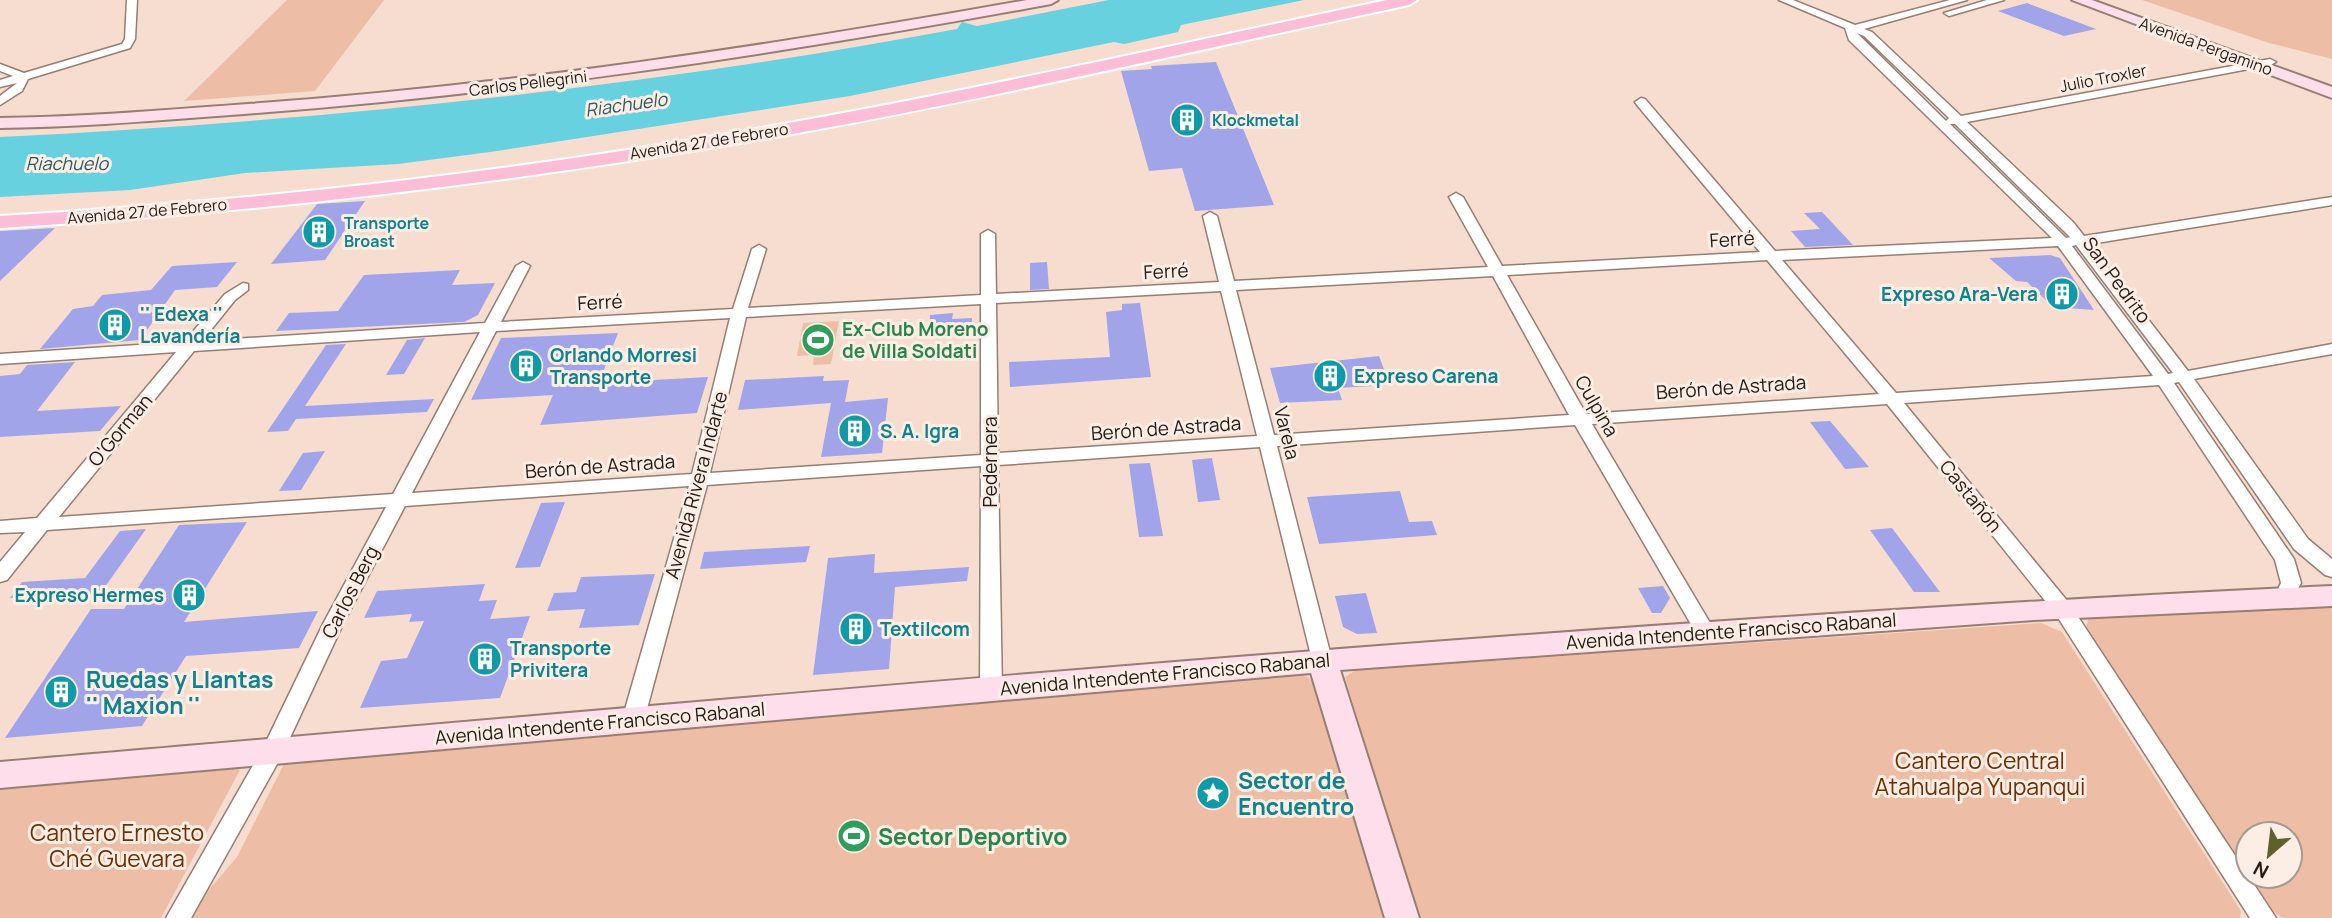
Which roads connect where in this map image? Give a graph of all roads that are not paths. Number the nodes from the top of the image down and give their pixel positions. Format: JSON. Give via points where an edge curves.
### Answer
{"nodes":[{"id":1,"x":132,"y":0,"type":"edge"},
{"id":2,"x":1015,"y":0,"type":"edge"},
{"id":3,"x":1051,"y":0,"type":"edge"},
{"id":4,"x":1370,"y":0,"type":"edge"},
{"id":5,"x":1409,"y":0,"type":"edge"},
{"id":6,"x":1769,"y":0,"type":"edge"},
{"id":7,"x":1784,"y":0,"type":"edge"},
{"id":8,"x":1798,"y":0,"type":"edge"},
{"id":9,"x":1962,"y":0,"type":"edge"},
{"id":10,"x":1999,"y":0,"type":"edge"},
{"id":11,"x":2079,"y":0,"type":"edge"},
{"id":12,"x":2101,"y":0,"type":"edge"},
{"id":13,"x":1851,"y":29,"type":"junction"},
{"id":14,"x":1868,"y":34,"type":"junction"},
{"id":15,"x":1097,"y":62,"type":"junction"},
{"id":16,"x":2264,"y":64,"type":"junction"},
{"id":17,"x":0,"y":67,"type":"edge"},
{"id":18,"x":23,"y":77,"type":"junction"},
{"id":19,"x":0,"y":83,"type":"edge"},
{"id":20,"x":2332,"y":85,"type":"edge"},
{"id":21,"x":2332,"y":93,"type":"edge"},
{"id":22,"x":0,"y":101,"type":"edge"},
{"id":23,"x":1641,"y":102,"type":"dead end"},
{"id":24,"x":1941,"y":121,"type":"junction"},
{"id":25,"x":1961,"y":121,"type":"junction"},
{"id":26,"x":0,"y":122,"type":"edge"},
{"id":27,"x":626,"y":145,"type":"joint"},
{"id":28,"x":577,"y":157,"type":"junction"},
{"id":29,"x":322,"y":189,"type":"junction"},
{"id":30,"x":1456,"y":197,"type":"dead end"},
{"id":31,"x":2332,"y":201,"type":"edge"},
{"id":32,"x":0,"y":210,"type":"edge"},
{"id":33,"x":1210,"y":216,"type":"dead end"},
{"id":34,"x":0,"y":222,"type":"edge"},
{"id":35,"x":988,"y":234,"type":"dead end"},
{"id":36,"x":2063,"y":242,"type":"junction"},
{"id":37,"x":2081,"y":242,"type":"junction"},
{"id":38,"x":759,"y":250,"type":"dead end"},
{"id":39,"x":1769,"y":256,"type":"junction"},
{"id":40,"x":523,"y":265,"type":"dead end"},
{"id":41,"x":1498,"y":273,"type":"junction"},
{"id":42,"x":243,"y":287,"type":"dead end"},
{"id":43,"x":1228,"y":287,"type":"junction"},
{"id":44,"x":990,"y":301,"type":"junction"},
{"id":45,"x":740,"y":314,"type":"junction"},
{"id":46,"x":489,"y":327,"type":"junction"},
{"id":47,"x":191,"y":345,"type":"junction"},
{"id":48,"x":2332,"y":349,"type":"edge"},
{"id":49,"x":0,"y":359,"type":"edge"},
{"id":50,"x":2184,"y":377,"type":"junction"},
{"id":51,"x":2164,"y":380,"type":"junction"},
{"id":52,"x":1890,"y":397,"type":"junction"},
{"id":53,"x":1580,"y":419,"type":"junction"},
{"id":54,"x":1268,"y":442,"type":"junction"},
{"id":55,"x":990,"y":461,"type":"junction"},
{"id":56,"x":699,"y":481,"type":"junction"},
{"id":57,"x":398,"y":500,"type":"junction"},
{"id":58,"x":42,"y":523,"type":"junction"},
{"id":59,"x":0,"y":527,"type":"edge"},
{"id":60,"x":2332,"y":570,"type":"edge"},
{"id":61,"x":0,"y":575,"type":"edge"},
{"id":62,"x":2332,"y":596,"type":"edge"},
{"id":63,"x":2284,"y":597,"type":"junction"},
{"id":64,"x":2063,"y":608,"type":"junction"},
{"id":65,"x":1706,"y":633,"type":"junction"},
{"id":66,"x":1322,"y":660,"type":"junction"},
{"id":67,"x":991,"y":690,"type":"junction"},
{"id":68,"x":633,"y":720,"type":"junction"},
{"id":69,"x":273,"y":751,"type":"junction"},
{"id":70,"x":0,"y":775,"type":"edge"},
{"id":71,"x":178,"y":918,"type":"edge"},
{"id":72,"x":1402,"y":918,"type":"edge"},
{"id":73,"x":2264,"y":918,"type":"edge"}],
"edges":[{"from":1,"to":18,"type":"street","via":[[127,46]]},
{"from":2,"to":26,"type":"main road","name":"Carlos Pellegrini","via":[[785,41],[575,71],[347,95]]},
{"from":3,"to":26,"type":"main road","name":"Carlos Pellegrini","via":[[820,42],[586,77],[293,107]]},
{"from":4,"to":15,"type":"main road","name":"Avenida 27 de Febrero","via":[[1144,47]]},
{"from":5,"to":15,"type":"main road","name":"Avenida 27 de Febrero"},
{"from":6,"to":13,"type":"street","name":"San Pedrito","via":[[1825,25]]},
{"from":7,"to":13,"type":"street","name":"San Pedrito"},
{"from":8,"to":13,"type":"street","name":"San Pedrito","via":[[1845,21]]},
{"from":9,"to":13,"type":"street"},
{"from":10,"to":14,"type":"street"},
{"from":11,"to":16,"type":"main road","name":"Avenida Pergamino"},
{"from":12,"to":16,"type":"main road","name":"Avenida Pergamino"},
{"from":13,"to":14,"type":"street","name":"San Pedrito"},
{"from":13,"to":24,"type":"street","name":"San Pedrito","via":[[1853,38]]},
{"from":14,"to":25,"type":"street","name":"San Pedrito"},
{"from":15,"to":27,"type":"main road","name":"Avenida 27 de Febrero"},
{"from":15,"to":28,"type":"main road","name":"Avenida 27 de Febrero","via":[[797,127]]},
{"from":16,"to":20,"type":"main road","name":"Avenida Pergamino"},
{"from":16,"to":21,"type":"main road","name":"Avenida Pergamino"},
{"from":16,"to":25,"type":"street","name":"Julio Troxler"},
{"from":17,"to":18,"type":"street"},
{"from":18,"to":19,"type":"street"},
{"from":18,"to":22,"type":"street","via":[[18,89]]},
{"from":23,"to":39,"type":"street","name":"Castañón"},
{"from":24,"to":25,"type":"street","name":"Julio Troxler"},
{"from":24,"to":36,"type":"street","name":"San Pedrito"},
{"from":25,"to":37,"type":"street","name":"San Pedrito"},
{"from":27,"to":28,"type":"main road","name":"Avenida 27 de Febrero"},
{"from":28,"to":29,"type":"main road","name":"Avenida 27 de Febrero"},
{"from":29,"to":32,"type":"main road","name":"Avenida 27 de Febrero"},
{"from":29,"to":34,"type":"main road","name":"Avenida 27 de Febrero"},
{"from":30,"to":41,"type":"street","name":"Culpina"},
{"from":31,"to":37,"type":"street","name":"Ferré"},
{"from":33,"to":43,"type":"street","name":"Varela"},
{"from":35,"to":44,"type":"street","name":"Pedernera"},
{"from":36,"to":37,"type":"street","name":"Ferré"},
{"from":36,"to":39,"type":"street","name":"Ferré"},
{"from":36,"to":51,"type":"street","name":"San Pedrito"},
{"from":37,"to":50,"type":"street","name":"San Pedrito"},
{"from":38,"to":45,"type":"street","name":"Avenida Rivera Indarte"},
{"from":39,"to":41,"type":"street","name":"Ferré"},
{"from":39,"to":52,"type":"street","name":"Castañón"},
{"from":40,"to":46,"type":"street","name":"Carlos Berg"},
{"from":41,"to":43,"type":"street","name":"Ferré"},
{"from":41,"to":53,"type":"street","name":"Culpina"},
{"from":42,"to":47,"type":"street","name":"O'Gorman"},
{"from":43,"to":44,"type":"street","name":"Ferré"},
{"from":43,"to":54,"type":"street","name":"Varela"},
{"from":44,"to":45,"type":"street","name":"Ferré"},
{"from":44,"to":55,"type":"street","name":"Pedernera"},
{"from":45,"to":46,"type":"street","name":"Ferré"},
{"from":45,"to":56,"type":"street","name":"Avenida Rivera Indarte"},
{"from":46,"to":47,"type":"street","name":"Ferré"},
{"from":46,"to":57,"type":"street","name":"Carlos Berg"},
{"from":47,"to":49,"type":"street","name":"Ferré"},
{"from":47,"to":58,"type":"street","name":"O'Gorman"},
{"from":48,"to":50,"type":"street","name":"Berón de Astrada"},
{"from":50,"to":51,"type":"street","name":"Berón de Astrada"},
{"from":50,"to":60,"type":"street","name":"San Pedrito","via":[[2301,544]]},
{"from":51,"to":52,"type":"street","name":"Berón de Astrada"},
{"from":51,"to":63,"type":"street","name":"San Pedrito","via":[[2284,559],[2291,583]]},
{"from":52,"to":53,"type":"street","name":"Berón de Astrada"},
{"from":52,"to":64,"type":"street","name":"Castañón"},
{"from":53,"to":54,"type":"street","name":"Berón de Astrada"},
{"from":53,"to":65,"type":"street","name":"Culpina"},
{"from":54,"to":55,"type":"street","name":"Berón de Astrada"},
{"from":54,"to":66,"type":"street","name":"Varela"},
{"from":55,"to":56,"type":"street","name":"Berón de Astrada"},
{"from":55,"to":67,"type":"street","name":"Pedernera"},
{"from":56,"to":57,"type":"street","name":"Berón de Astrada"},
{"from":56,"to":68,"type":"street","name":"Avenida Rivera Indarte"},
{"from":57,"to":58,"type":"street","name":"Berón de Astrada"},
{"from":57,"to":69,"type":"street","name":"Carlos Berg"},
{"from":58,"to":59,"type":"street","name":"Berón de Astrada"},
{"from":58,"to":61,"type":"street","name":"O'Gorman"},
{"from":62,"to":63,"type":"main road","name":"Avenida Intendente Francisco Rabanal"},
{"from":63,"to":64,"type":"main road","name":"Avenida Intendente Francisco Rabanal"},
{"from":64,"to":65,"type":"main road","name":"Avenida Intendente Francisco Rabanal"},
{"from":64,"to":73,"type":"street","name":"Castañón"},
{"from":65,"to":66,"type":"main road","name":"Avenida Intendente Francisco Rabanal"},
{"from":66,"to":67,"type":"main road","name":"Avenida Intendente Francisco Rabanal"},
{"from":66,"to":72,"type":"main road"},
{"from":67,"to":68,"type":"main road","name":"Avenida Intendente Francisco Rabanal"},
{"from":68,"to":69,"type":"main road","name":"Avenida Intendente Francisco Rabanal"},
{"from":69,"to":70,"type":"main road","name":"Avenida Intendente Francisco Rabanal"},
{"from":69,"to":71,"type":"street","name":"Carlos Berg"}]}
